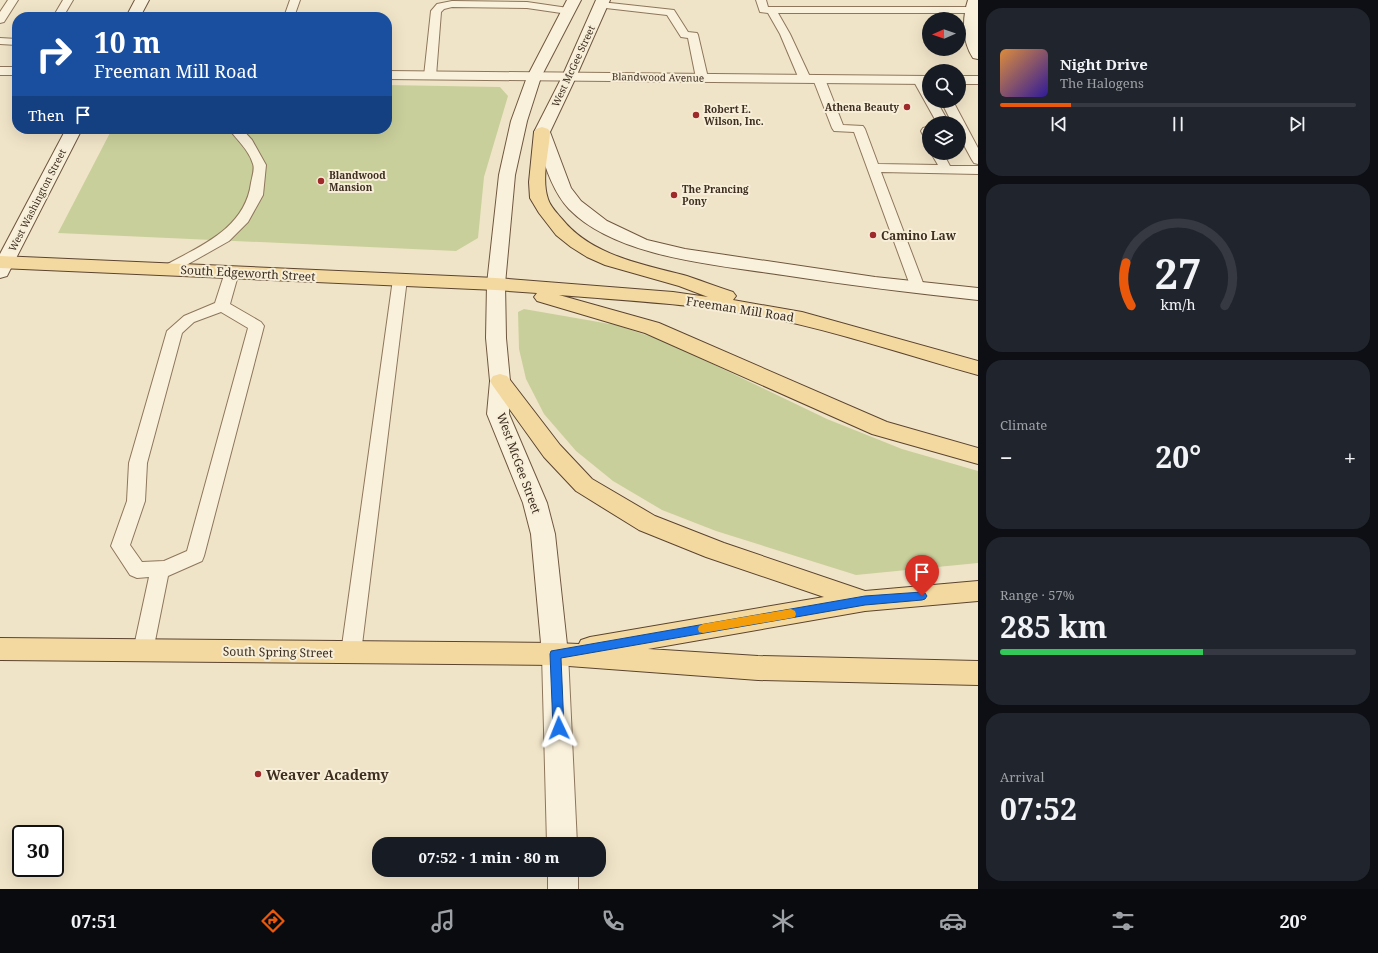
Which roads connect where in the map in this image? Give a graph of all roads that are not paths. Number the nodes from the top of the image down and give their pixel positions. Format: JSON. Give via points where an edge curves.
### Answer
{"nodes":[{"id":1,"x":13,"y":0,"type":"edge"},
{"id":2,"x":68,"y":0,"type":"edge"},
{"id":3,"x":142,"y":0,"type":"edge"},
{"id":4,"x":295,"y":0,"type":"edge"},
{"id":5,"x":761,"y":0,"type":"edge"},
{"id":6,"x":897,"y":0,"type":"edge"},
{"id":7,"x":602,"y":3,"type":"edge"},
{"id":8,"x":571,"y":5,"type":"edge"},
{"id":9,"x":651,"y":5,"type":"edge"},
{"id":10,"x":973,"y":5,"type":"edge"},
{"id":11,"x":771,"y":10,"type":"junction"},
{"id":12,"x":903,"y":10,"type":"junction"},
{"id":13,"x":61,"y":12,"type":"edge"},
{"id":14,"x":136,"y":12,"type":"edge"},
{"id":15,"x":291,"y":12,"type":"edge"},
{"id":16,"x":0,"y":20,"type":"edge"},
{"id":17,"x":0,"y":41,"type":"edge"},
{"id":18,"x":12,"y":42,"type":"edge"},
{"id":19,"x":978,"y":55,"type":"edge"},
{"id":20,"x":0,"y":71,"type":"edge"},
{"id":21,"x":12,"y":71,"type":"edge"},
{"id":22,"x":392,"y":75,"type":"edge"},
{"id":23,"x":430,"y":76,"type":"junction"},
{"id":24,"x":534,"y":77,"type":"junction"},
{"id":25,"x":569,"y":77,"type":"junction"},
{"id":26,"x":702,"y":78,"type":"junction"},
{"id":27,"x":812,"y":79,"type":"junction"},
{"id":28,"x":922,"y":80,"type":"edge"},
{"id":29,"x":966,"y":80,"type":"edge"},
{"id":30,"x":978,"y":80,"type":"edge"},
{"id":31,"x":542,"y":132,"type":"junction"},
{"id":32,"x":71,"y":134,"type":"edge"},
{"id":33,"x":240,"y":134,"type":"edge"},
{"id":34,"x":966,"y":137,"type":"edge"},
{"id":35,"x":942,"y":160,"type":"edge"},
{"id":36,"x":978,"y":160,"type":"edge"},
{"id":37,"x":874,"y":168,"type":"junction"},
{"id":38,"x":946,"y":169,"type":"junction"},
{"id":39,"x":978,"y":170,"type":"edge"},
{"id":40,"x":2,"y":265,"type":"edge"},
{"id":41,"x":169,"y":269,"type":"junction"},
{"id":42,"x":232,"y":272,"type":"junction"},
{"id":43,"x":400,"y":279,"type":"junction"},
{"id":44,"x":496,"y":284,"type":"junction"},
{"id":45,"x":918,"y":288,"type":"junction"},
{"id":46,"x":978,"y":294,"type":"edge"},
{"id":47,"x":222,"y":306,"type":"junction"},
{"id":48,"x":768,"y":311,"type":"junction"},
{"id":49,"x":978,"y":368,"type":"edge"},
{"id":50,"x":500,"y":381,"type":"junction"},
{"id":51,"x":978,"y":456,"type":"edge"},
{"id":52,"x":160,"y":569,"type":"junction"},
{"id":53,"x":978,"y":591,"type":"edge"},
{"id":54,"x":865,"y":601,"type":"junction"},
{"id":55,"x":0,"y":649,"type":"edge"},
{"id":56,"x":143,"y":651,"type":"junction"},
{"id":57,"x":351,"y":653,"type":"junction"},
{"id":58,"x":555,"y":654,"type":"junction"},
{"id":59,"x":978,"y":674,"type":"edge"},
{"id":60,"x":562,"y":837,"type":"edge"},
{"id":61,"x":563,"y":877,"type":"edge"},
{"id":62,"x":563,"y":889,"type":"edge"}],
"edges":[{"from":1,"to":16,"type":"lane"},
{"from":2,"to":13,"type":"lane"},
{"from":3,"to":14,"type":"street"},
{"from":4,"to":15,"type":"lane"},
{"from":5,"to":11,"type":"lane","via":[[764,10]]},
{"from":6,"to":12,"type":"lane"},
{"from":7,"to":9,"type":"lane"},
{"from":7,"to":25,"type":"street","name":"West McGee Street"},
{"from":8,"to":23,"type":"lane","via":[[441,6],[436,11]]},
{"from":8,"to":24,"type":"street","name":"West McGee Street"},
{"from":9,"to":26,"type":"lane","via":[[670,12],[685,34],[693,35]]},
{"from":10,"to":12,"type":"lane"},
{"from":10,"to":19,"type":"street","via":[[971,29]]},
{"from":11,"to":12,"type":"lane"},
{"from":11,"to":27,"type":"lane"},
{"from":17,"to":18,"type":"lane"},
{"from":20,"to":21,"type":"street"},
{"from":22,"to":23,"type":"street","name":"Blandwood Avenue"},
{"from":23,"to":24,"type":"street","name":"Blandwood Avenue"},
{"from":24,"to":25,"type":"street","name":"Blandwood Avenue"},
{"from":24,"to":44,"type":"street","name":"West McGee Street","via":[[519,121],[507,175]]},
{"from":25,"to":26,"type":"street","name":"Blandwood Avenue"},
{"from":25,"to":31,"type":"street","name":"West McGee Street"},
{"from":26,"to":27,"type":"street","name":"Blandwood Avenue"},
{"from":27,"to":28,"type":"street","name":"Blandwood Avenue"},
{"from":27,"to":37,"type":"lane","via":[[838,128],[859,128]]},
{"from":29,"to":30,"type":"street"},
{"from":31,"to":45,"type":"street","via":[[562,188],[575,205],[601,226],[641,244],[685,255]]},
{"from":31,"to":48,"type":"main road","via":[[539,199],[557,227],[569,239],[604,259],[685,282]]},
{"from":32,"to":40,"type":"street","name":"West Washington Street"},
{"from":33,"to":41,"type":"lane","via":[[260,165],[256,195],[243,219],[224,238]]},
{"from":34,"to":36,"type":"lane"},
{"from":35,"to":38,"type":"lane"},
{"from":37,"to":38,"type":"lane"},
{"from":37,"to":45,"type":"lane"},
{"from":38,"to":39,"type":"lane"},
{"from":40,"to":41,"type":"main road","name":"South Edgeworth Street"},
{"from":41,"to":42,"type":"main road","name":"South Edgeworth Street"},
{"from":42,"to":43,"type":"main road","name":"South Edgeworth Street"},
{"from":42,"to":47,"type":"lane"},
{"from":43,"to":44,"type":"main road","name":"South Edgeworth Street"},
{"from":43,"to":57,"type":"lane"},
{"from":44,"to":48,"type":"main road","name":"Freeman Mill Road","via":[[673,298]]},
{"from":44,"to":50,"type":"street","name":"West McGee Street","via":[[496,338]]},
{"from":44,"to":51,"type":"main road","via":[[652,328],[880,428]]},
{"from":45,"to":46,"type":"street"},
{"from":47,"to":52,"type":"lane","via":[[256,326],[195,556],[166,569]]},
{"from":47,"to":52,"type":"lane","via":[[189,319],[175,331],[138,463],[136,501],[120,546],[137,570]]},
{"from":48,"to":49,"type":"main road","name":"Freeman Mill Road","via":[[802,318]]},
{"from":50,"to":54,"type":"main road","via":[[552,451],[584,485],[647,523],[715,550]]},
{"from":50,"to":58,"type":"street","name":"West McGee Street","via":[[498,414],[535,503],[542,534]]},
{"from":52,"to":56,"type":"lane"},
{"from":53,"to":54,"type":"main road"},
{"from":54,"to":58,"type":"main road"},
{"from":55,"to":56,"type":"main road","name":"South Spring Street"},
{"from":56,"to":57,"type":"main road","name":"South Spring Street"},
{"from":57,"to":58,"type":"main road","name":"South Spring Street"},
{"from":58,"to":59,"type":"main road","via":[[758,668]]},
{"from":58,"to":60,"type":"street","name":"West McGee Street"},
{"from":61,"to":62,"type":"street"}]}
